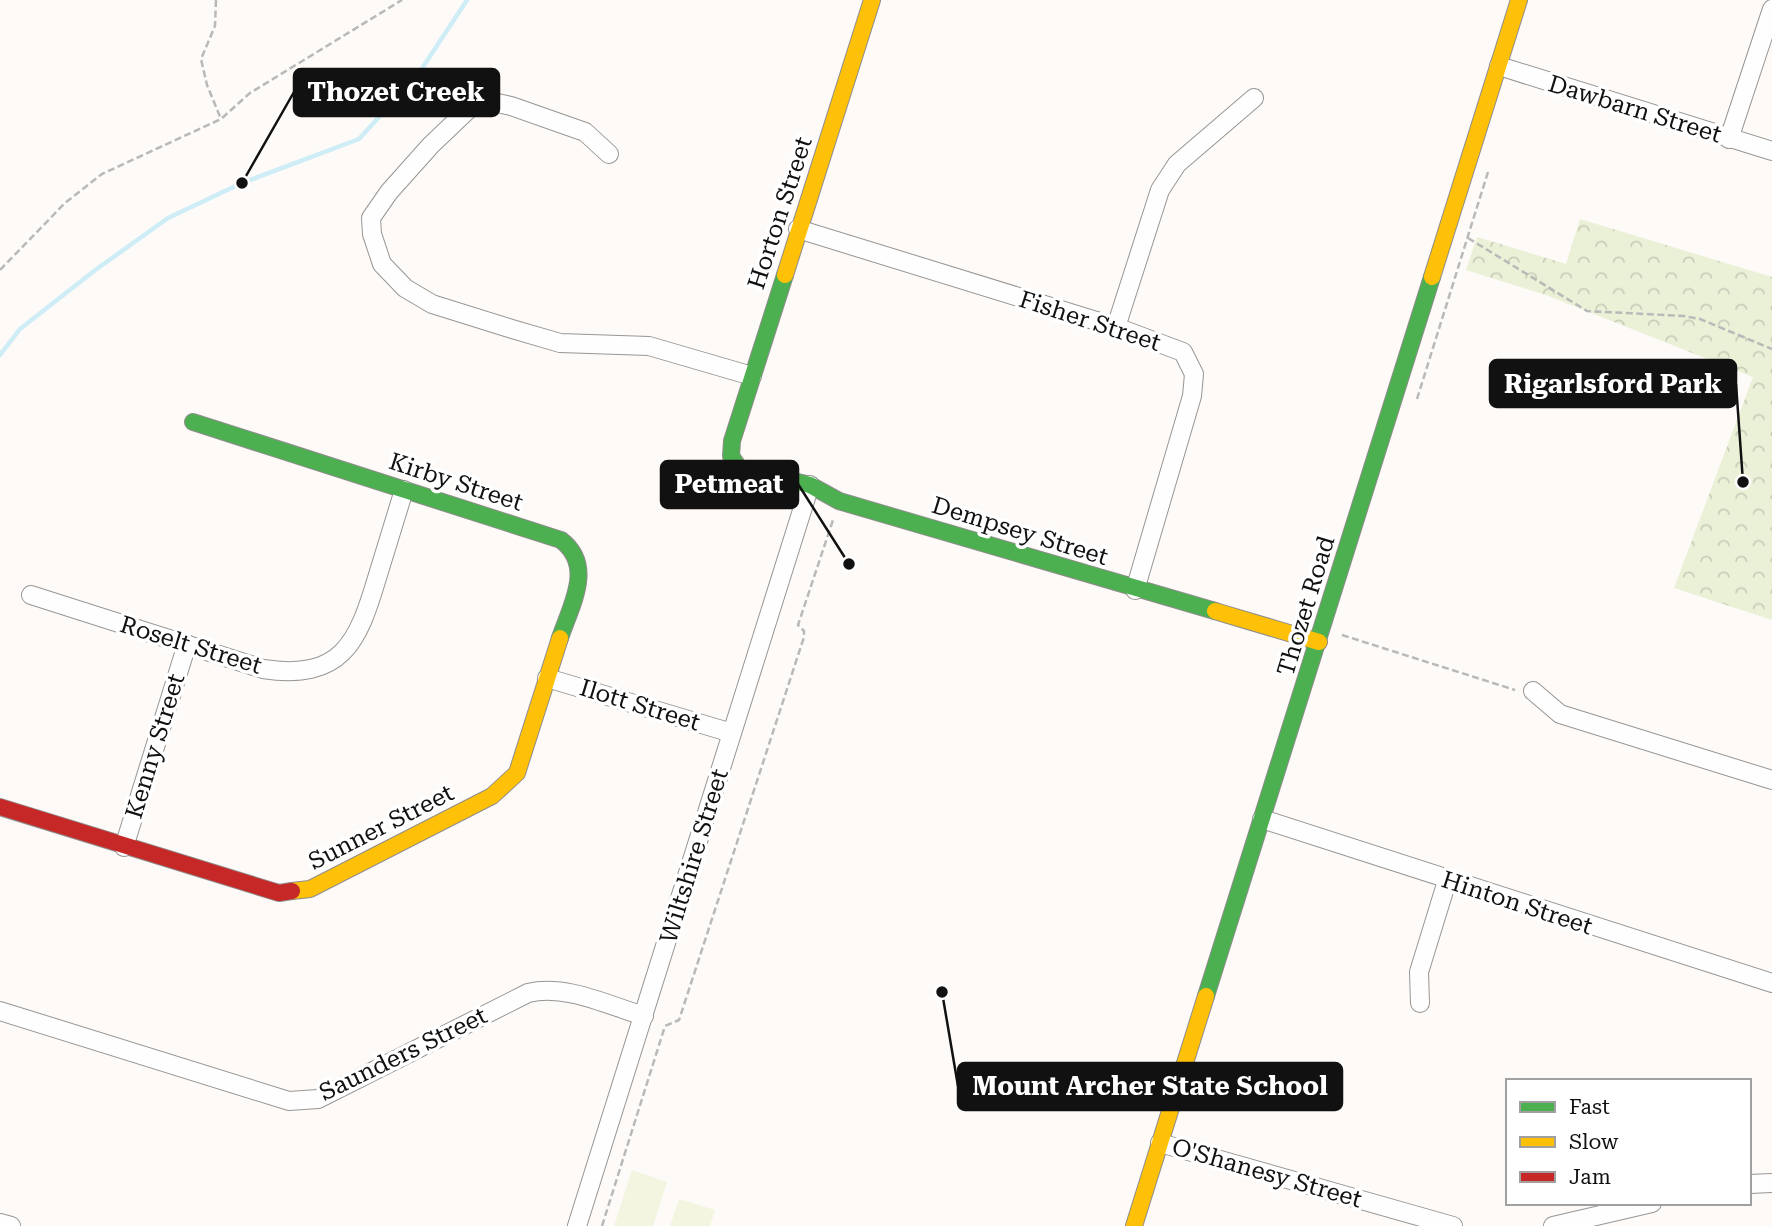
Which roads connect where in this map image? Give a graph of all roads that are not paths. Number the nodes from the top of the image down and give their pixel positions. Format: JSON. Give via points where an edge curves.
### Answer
{"nodes":[{"id":1,"x":872,"y":0,"type":"edge"},
{"id":2,"x":1519,"y":0,"type":"edge"},
{"id":3,"x":1772,"y":9,"type":"edge"},
{"id":4,"x":1499,"y":66,"type":"junction"},
{"id":5,"x":1254,"y":98,"type":"dead end"},
{"id":6,"x":1729,"y":139,"type":"junction"},
{"id":7,"x":1772,"y":151,"type":"edge"},
{"id":8,"x":609,"y":154,"type":"dead end"},
{"id":9,"x":798,"y":229,"type":"junction"},
{"id":10,"x":1116,"y":327,"type":"junction"},
{"id":11,"x":752,"y":376,"type":"junction"},
{"id":12,"x":193,"y":422,"type":"dead end"},
{"id":13,"x":732,"y":441,"type":"joint"},
{"id":14,"x":810,"y":485,"type":"junction"},
{"id":15,"x":404,"y":490,"type":"junction"},
{"id":16,"x":1135,"y":590,"type":"junction"},
{"id":17,"x":31,"y":595,"type":"dead end"},
{"id":18,"x":1321,"y":636,"type":"junction"},
{"id":19,"x":187,"y":644,"type":"junction"},
{"id":20,"x":547,"y":678,"type":"junction"},
{"id":21,"x":1533,"y":691,"type":"road end"},
{"id":22,"x":732,"y":733,"type":"junction"},
{"id":23,"x":1772,"y":780,"type":"edge"},
{"id":24,"x":0,"y":807,"type":"edge"},
{"id":25,"x":1262,"y":819,"type":"junction"},
{"id":26,"x":124,"y":847,"type":"junction"},
{"id":27,"x":1447,"y":881,"type":"junction"},
{"id":28,"x":1772,"y":983,"type":"edge"},
{"id":29,"x":1420,"y":1003,"type":"dead end"},
{"id":30,"x":0,"y":1011,"type":"edge"},
{"id":31,"x":644,"y":1016,"type":"junction"},
{"id":32,"x":1160,"y":1143,"type":"junction"},
{"id":33,"x":1772,"y":1183,"type":"edge"},
{"id":34,"x":1751,"y":1184,"type":"edge"},
{"id":35,"x":1618,"y":1207,"type":"edge"},
{"id":36,"x":0,"y":1223,"type":"edge"},
{"id":37,"x":10,"y":1226,"type":"edge"},
{"id":38,"x":577,"y":1226,"type":"edge"},
{"id":39,"x":1134,"y":1226,"type":"edge"},
{"id":40,"x":1453,"y":1226,"type":"edge"},
{"id":41,"x":1553,"y":1226,"type":"edge"}],
"edges":[{"from":1,"to":9,"type":"street","name":"Horton Street"},
{"from":2,"to":4,"type":"street","name":"Thozet Road"},
{"from":3,"to":6,"type":"street"},
{"from":4,"to":6,"type":"street","name":"Dawbarn Street"},
{"from":4,"to":18,"type":"street","name":"Thozet Road"},
{"from":5,"to":10,"type":"street","via":[[1177,164],[1160,190]]},
{"from":6,"to":7,"type":"street","name":"Dawbarn Street"},
{"from":8,"to":11,"type":"street","via":[[585,132],[511,106],[488,101],[473,105],[430,145],[371,218],[382,264],[405,288],[432,304],[512,330],[560,343],[649,346]]},
{"from":9,"to":10,"type":"street","name":"Fisher Street"},
{"from":9,"to":11,"type":"street","name":"Horton Street"},
{"from":10,"to":16,"type":"street","name":"Fisher Street","via":[[1183,352],[1195,374]]},
{"from":11,"to":13,"type":"street","name":"Horton Street"},
{"from":12,"to":15,"type":"street","name":"Kirby Street"},
{"from":13,"to":14,"type":"street","name":"Dempsey Street","via":[[731,456],[739,468]]},
{"from":14,"to":16,"type":"street","name":"Dempsey Street","via":[[839,501]]},
{"from":14,"to":22,"type":"street","name":"Wiltshire Street"},
{"from":15,"to":19,"type":"street","name":"Roselt Street","via":[[363,624],[337,658],[282,672]]},
{"from":15,"to":20,"type":"street","name":"Kirby Street","via":[[561,540],[570,547],[581,565],[580,576]]},
{"from":16,"to":18,"type":"street","name":"Dempsey Street"},
{"from":17,"to":19,"type":"street","name":"Roselt Street"},
{"from":18,"to":25,"type":"street","name":"Thozet Road"},
{"from":19,"to":26,"type":"street","name":"Kenny Street"},
{"from":20,"to":22,"type":"street","name":"Ilott Street"},
{"from":20,"to":26,"type":"street","name":"Sunner Street","via":[[523,759],[505,786],[310,889],[264,890]]},
{"from":21,"to":23,"type":"street","via":[[1560,714]]},
{"from":22,"to":31,"type":"street","name":"Wiltshire Street"},
{"from":24,"to":26,"type":"street","name":"Sunner Street"},
{"from":25,"to":27,"type":"street","name":"Hinton Street"},
{"from":25,"to":32,"type":"street","name":"Thozet Road"},
{"from":27,"to":28,"type":"street","name":"Hinton Street"},
{"from":27,"to":29,"type":"street","via":[[1419,972]]},
{"from":30,"to":31,"type":"street","name":"Saunders Street","via":[[289,1101],[318,1099],[544,989]]},
{"from":31,"to":38,"type":"street","name":"Wiltshire Street"},
{"from":32,"to":39,"type":"street","name":"Thozet Road"},
{"from":32,"to":40,"type":"street","name":"O'Shanesy Street"},
{"from":33,"to":34,"type":"street"},
{"from":35,"to":41,"type":"street"},
{"from":36,"to":37,"type":"street"}]}
